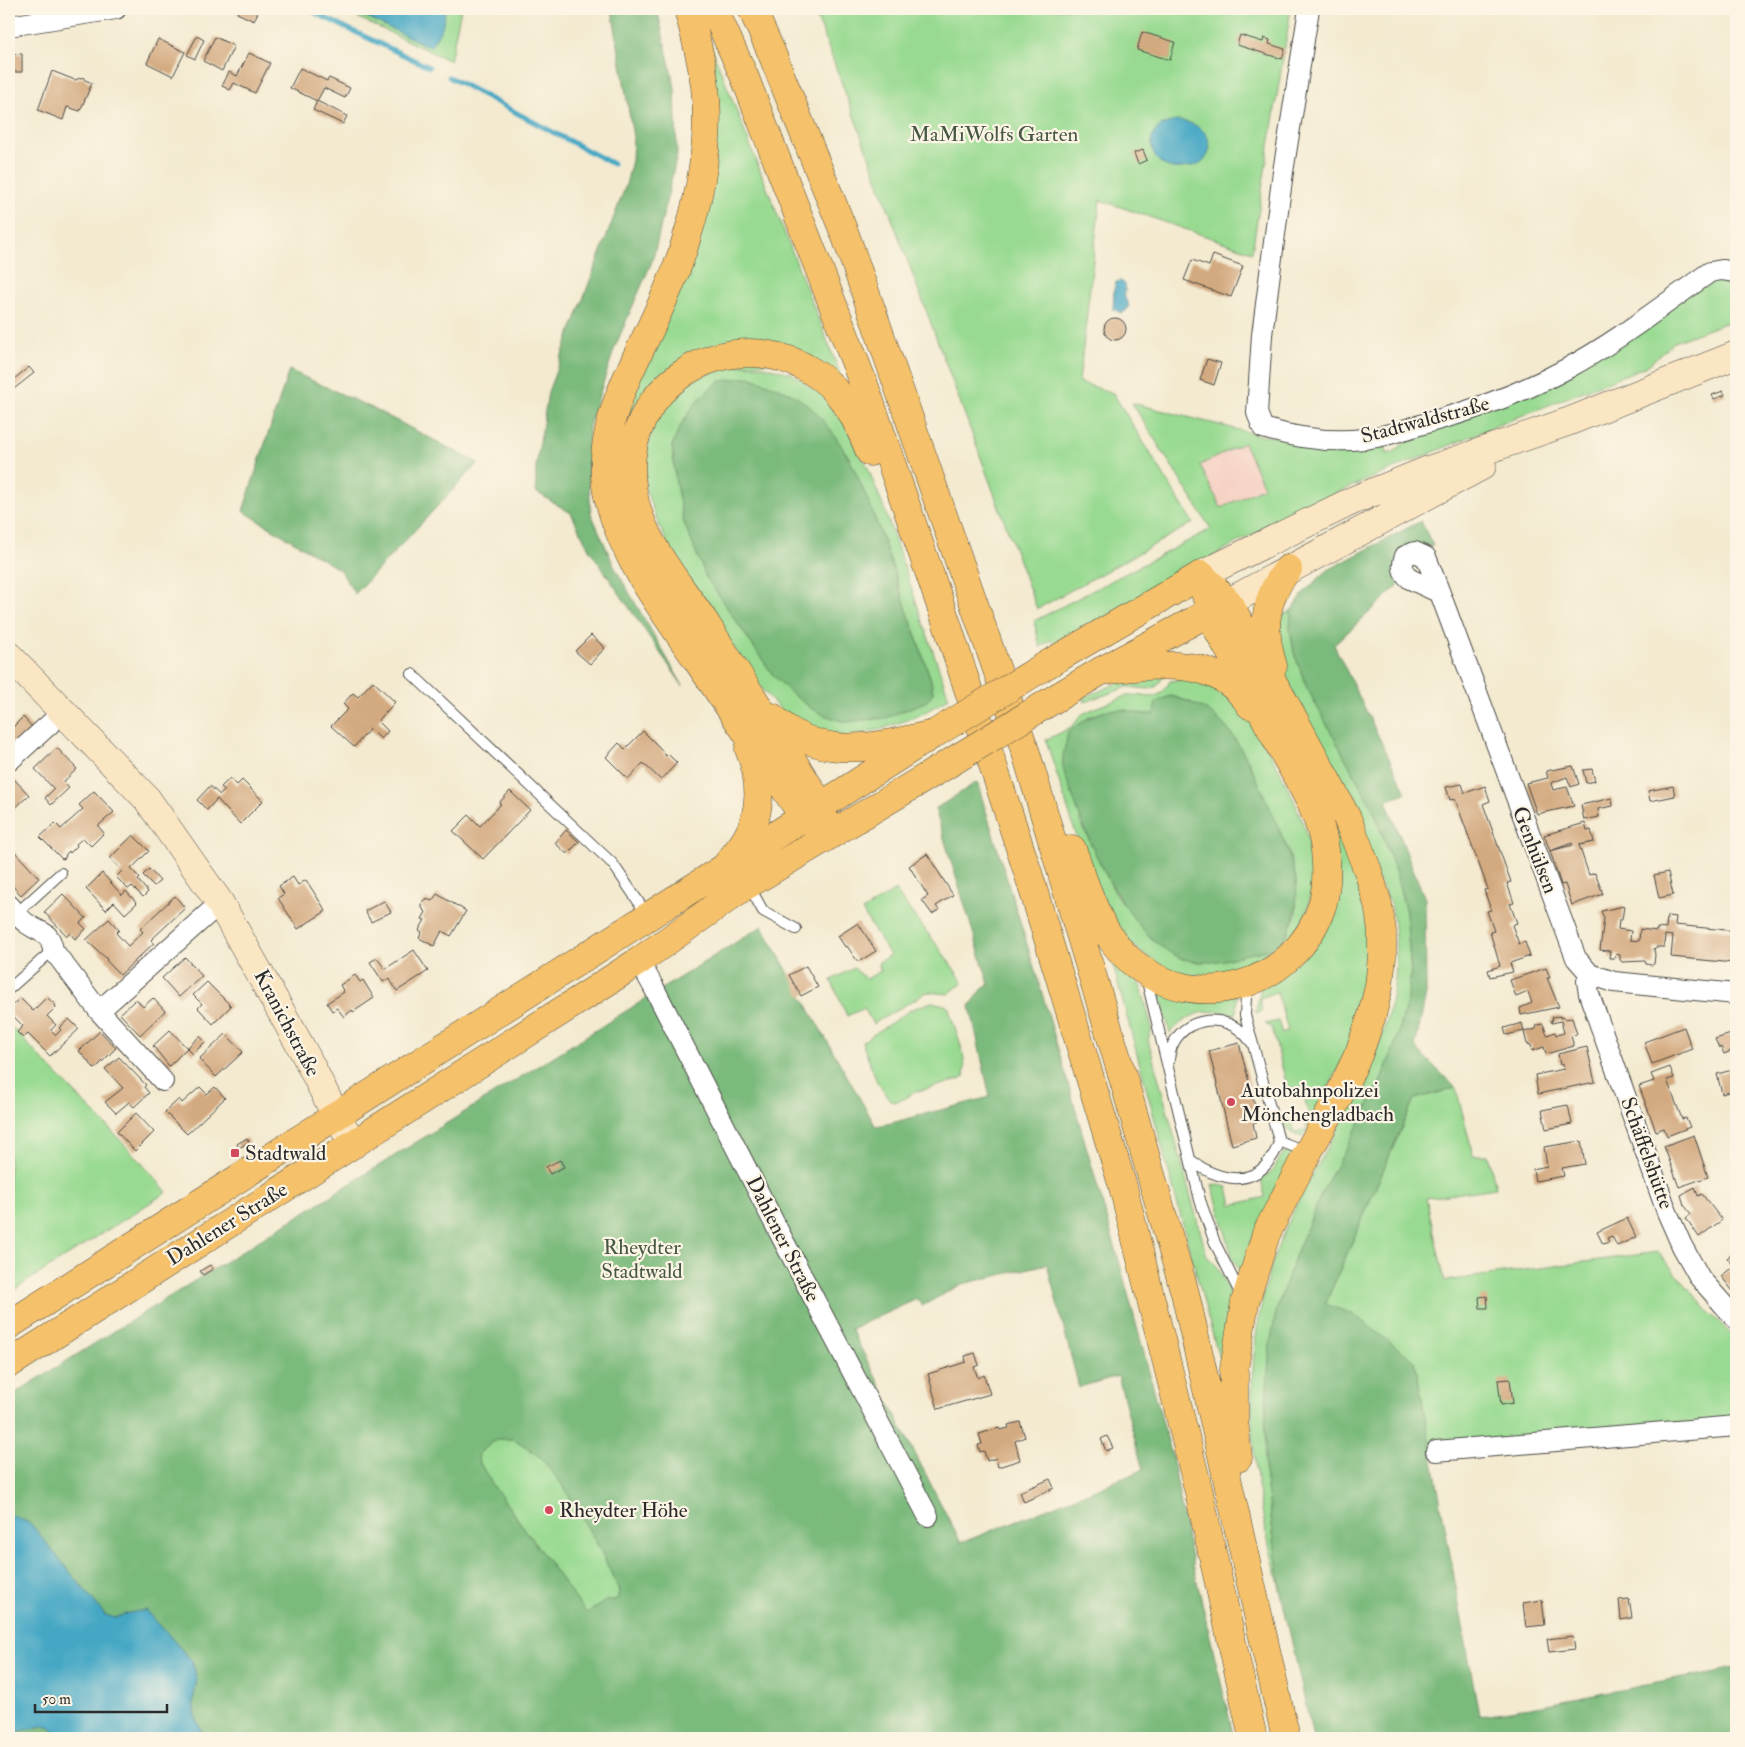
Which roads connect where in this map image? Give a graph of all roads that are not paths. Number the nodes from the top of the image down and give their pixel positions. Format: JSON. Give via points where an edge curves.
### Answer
{"nodes":[{"id":1,"x":116,"y":9,"type":"edge"},
{"id":2,"x":688,"y":9,"type":"edge"},
{"id":3,"x":714,"y":9,"type":"edge"},
{"id":4,"x":752,"y":9,"type":"edge"},
{"id":5,"x":1310,"y":9,"type":"edge"},
{"id":6,"x":9,"y":26,"type":"edge"},
{"id":7,"x":1736,"y":272,"type":"edge"},
{"id":8,"x":1736,"y":355,"type":"edge"},
{"id":9,"x":1570,"y":421,"type":"junction"},
{"id":10,"x":1288,"y":570,"type":"junction"},
{"id":11,"x":1201,"y":575,"type":"junction"},
{"id":12,"x":1440,"y":593,"type":"dead end"},
{"id":13,"x":1219,"y":607,"type":"junction"},
{"id":14,"x":946,"y":621,"type":"junction"},
{"id":15,"x":9,"y":656,"type":"edge"},
{"id":16,"x":1101,"y":671,"type":"junction"},
{"id":17,"x":413,"y":678,"type":"dead end"},
{"id":18,"x":745,"y":708,"type":"junction"},
{"id":19,"x":63,"y":712,"type":"junction"},
{"id":20,"x":1296,"y":723,"type":"junction"},
{"id":21,"x":934,"y":734,"type":"junction"},
{"id":22,"x":1026,"y":753,"type":"junction"},
{"id":23,"x":9,"y":761,"type":"edge"},
{"id":24,"x":1301,"y":784,"type":"junction"},
{"id":25,"x":813,"y":812,"type":"junction"},
{"id":26,"x":828,"y":836,"type":"junction"},
{"id":27,"x":725,"y":867,"type":"junction"},
{"id":28,"x":61,"y":873,"type":"dead end"},
{"id":29,"x":748,"y":885,"type":"junction"},
{"id":30,"x":220,"y":903,"type":"junction"},
{"id":31,"x":13,"y":909,"type":"edge"},
{"id":32,"x":649,"y":917,"type":"junction"},
{"id":33,"x":796,"y":929,"type":"dead end"},
{"id":34,"x":53,"y":950,"type":"junction"},
{"id":35,"x":639,"y":961,"type":"junction"},
{"id":36,"x":1145,"y":972,"type":"junction"},
{"id":37,"x":1590,"y":974,"type":"junction"},
{"id":38,"x":1249,"y":983,"type":"junction"},
{"id":39,"x":9,"y":990,"type":"edge"},
{"id":40,"x":1733,"y":998,"type":"edge"},
{"id":41,"x":99,"y":1011,"type":"junction"},
{"id":42,"x":1253,"y":1046,"type":"junction"},
{"id":43,"x":1169,"y":1068,"type":"junction"},
{"id":44,"x":163,"y":1081,"type":"dead end"},
{"id":45,"x":336,"y":1116,"type":"junction"},
{"id":46,"x":1278,"y":1141,"type":"junction"},
{"id":47,"x":354,"y":1144,"type":"junction"},
{"id":48,"x":1308,"y":1152,"type":"junction"},
{"id":49,"x":1192,"y":1161,"type":"junction"},
{"id":50,"x":1245,"y":1302,"type":"junction"},
{"id":51,"x":1736,"y":1319,"type":"edge"},
{"id":52,"x":9,"y":1325,"type":"edge"},
{"id":53,"x":9,"y":1364,"type":"edge"},
{"id":54,"x":1736,"y":1426,"type":"edge"},
{"id":55,"x":1436,"y":1451,"type":"dead end"},
{"id":56,"x":928,"y":1516,"type":"dead end"},
{"id":57,"x":1257,"y":1608,"type":"junction"},
{"id":58,"x":1253,"y":1738,"type":"edge"},
{"id":59,"x":1286,"y":1738,"type":"edge"}],
"edges":[{"from":1,"to":6,"type":"street"},
{"from":2,"to":18,"type":"main road","via":[[705,90],[704,152],[699,187],[675,273],[614,411],[607,439],[605,469],[609,503],[627,550],[659,605]]},
{"from":3,"to":14,"type":"main road","via":[[745,78],[866,390]]},
{"from":4,"to":22,"type":"main road","via":[[846,237]]},
{"from":5,"to":7,"type":"street","name":"Stadtwaldstraße","via":[[1282,172],[1262,335],[1257,413],[1263,428],[1291,436],[1348,440],[1385,435],[1470,411],[1568,368],[1629,330],[1710,272]]},
{"from":8,"to":9,"type":"main road","name":"Stadtwaldstraße"},
{"from":9,"to":10,"type":"main road","name":"Stadtwaldstraße"},
{"from":9,"to":11,"type":"main road","name":"Stadtwaldstraße","via":[[1426,471],[1354,500]]},
{"from":10,"to":13,"type":"main road","name":"Stadtwaldstraße"},
{"from":10,"to":20,"type":"main road","via":[[1273,589],[1266,636],[1274,671]]},
{"from":11,"to":13,"type":"main road"},
{"from":11,"to":21,"type":"main road","name":"Dahlener Straße","bridge":true},
{"from":12,"to":37,"type":"street","name":"Genhülsen","via":[[1576,958]]},
{"from":13,"to":16,"type":"main road","name":"Dahlener Straße"},
{"from":13,"to":20,"type":"main road"},
{"from":13,"to":24,"type":"main road"},
{"from":14,"to":18,"type":"main road","via":[[896,523],[857,421],[837,392],[808,369],[768,355],[738,353],[702,362],[661,391],[651,405],[637,433],[632,484],[639,516],[650,540]]},
{"from":14,"to":58,"type":"main road","via":[[1029,876],[1123,1187],[1198,1488]]},
{"from":15,"to":19,"type":"main road","name":"Kranichstraße"},
{"from":16,"to":24,"type":"main road","via":[[1175,666],[1200,669],[1219,677],[1247,701]]},
{"from":16,"to":26,"type":"main road","name":"Dahlener Straße","bridge":true},
{"from":17,"to":32,"type":"lane","via":[[612,864]]},
{"from":18,"to":21,"type":"main road","via":[[803,740],[824,746],[867,747]]},
{"from":18,"to":25,"type":"main road"},
{"from":18,"to":27,"type":"main road","via":[[759,800],[757,814],[746,839]]},
{"from":19,"to":23,"type":"street"},
{"from":19,"to":30,"type":"main road","name":"Kranichstraße","via":[[147,799]]},
{"from":20,"to":48,"type":"main road","via":[[1347,818],[1368,871],[1382,931],[1379,986],[1372,1016],[1356,1061]]},
{"from":21,"to":25,"type":"main road","name":"Dahlener Straße"},
{"from":22,"to":36,"type":"main road","via":[[1062,821],[1098,918],[1118,949]]},
{"from":22,"to":57,"type":"main road","via":[[1185,1294]]},
{"from":24,"to":38,"type":"main road","via":[[1315,812],[1325,848],[1322,906],[1294,953]]},
{"from":25,"to":26,"type":"main road"},
{"from":25,"to":27,"type":"main road","name":"Dahlener Straße"},
{"from":26,"to":29,"type":"main road","name":"Dahlener Straße"},
{"from":27,"to":32,"type":"main road","name":"Dahlener Straße"},
{"from":28,"to":31,"type":"lane"},
{"from":29,"to":33,"type":"lane","via":[[763,911]]},
{"from":29,"to":35,"type":"main road","name":"Dahlener Straße"},
{"from":30,"to":41,"type":"street"},
{"from":30,"to":45,"type":"main road","name":"Kranichstraße"},
{"from":31,"to":34,"type":"street","via":[[29,925],[47,933]]},
{"from":32,"to":45,"type":"main road","name":"Dahlener Straße"},
{"from":34,"to":39,"type":"lane"},
{"from":34,"to":41,"type":"street"},
{"from":35,"to":47,"type":"main road","name":"Dahlener Straße"},
{"from":35,"to":56,"type":"street","name":"Dahlener Straße"},
{"from":36,"to":38,"type":"main road","via":[[1169,984],[1205,990]]},
{"from":36,"to":43,"type":"lane"},
{"from":37,"to":40,"type":"street","via":[[1614,982]]},
{"from":37,"to":51,"type":"street","name":"Schäffelshütte","via":[[1587,982],[1592,1001],[1667,1212],[1700,1278]]},
{"from":38,"to":42,"type":"lane","via":[[1245,1015]]},
{"from":41,"to":44,"type":"street"},
{"from":42,"to":43,"type":"lane","via":[[1233,1025],[1204,1020],[1178,1035],[1171,1046]]},
{"from":42,"to":46,"type":"lane"},
{"from":43,"to":49,"type":"lane"},
{"from":45,"to":47,"type":"main road","name":"Kranichstraße"},
{"from":45,"to":52,"type":"main road","name":"Dahlener Straße"},
{"from":46,"to":48,"type":"lane"},
{"from":46,"to":49,"type":"lane","via":[[1277,1149],[1262,1168],[1247,1176],[1220,1177]]},
{"from":47,"to":53,"type":"main road","name":"Dahlener Straße"},
{"from":48,"to":50,"type":"main road","via":[[1266,1234]]},
{"from":49,"to":50,"type":"lane","via":[[1200,1200],[1216,1244]]},
{"from":50,"to":57,"type":"main road","via":[[1234,1369],[1234,1420]]},
{"from":54,"to":55,"type":"street"},
{"from":57,"to":59,"type":"main road"}]}
